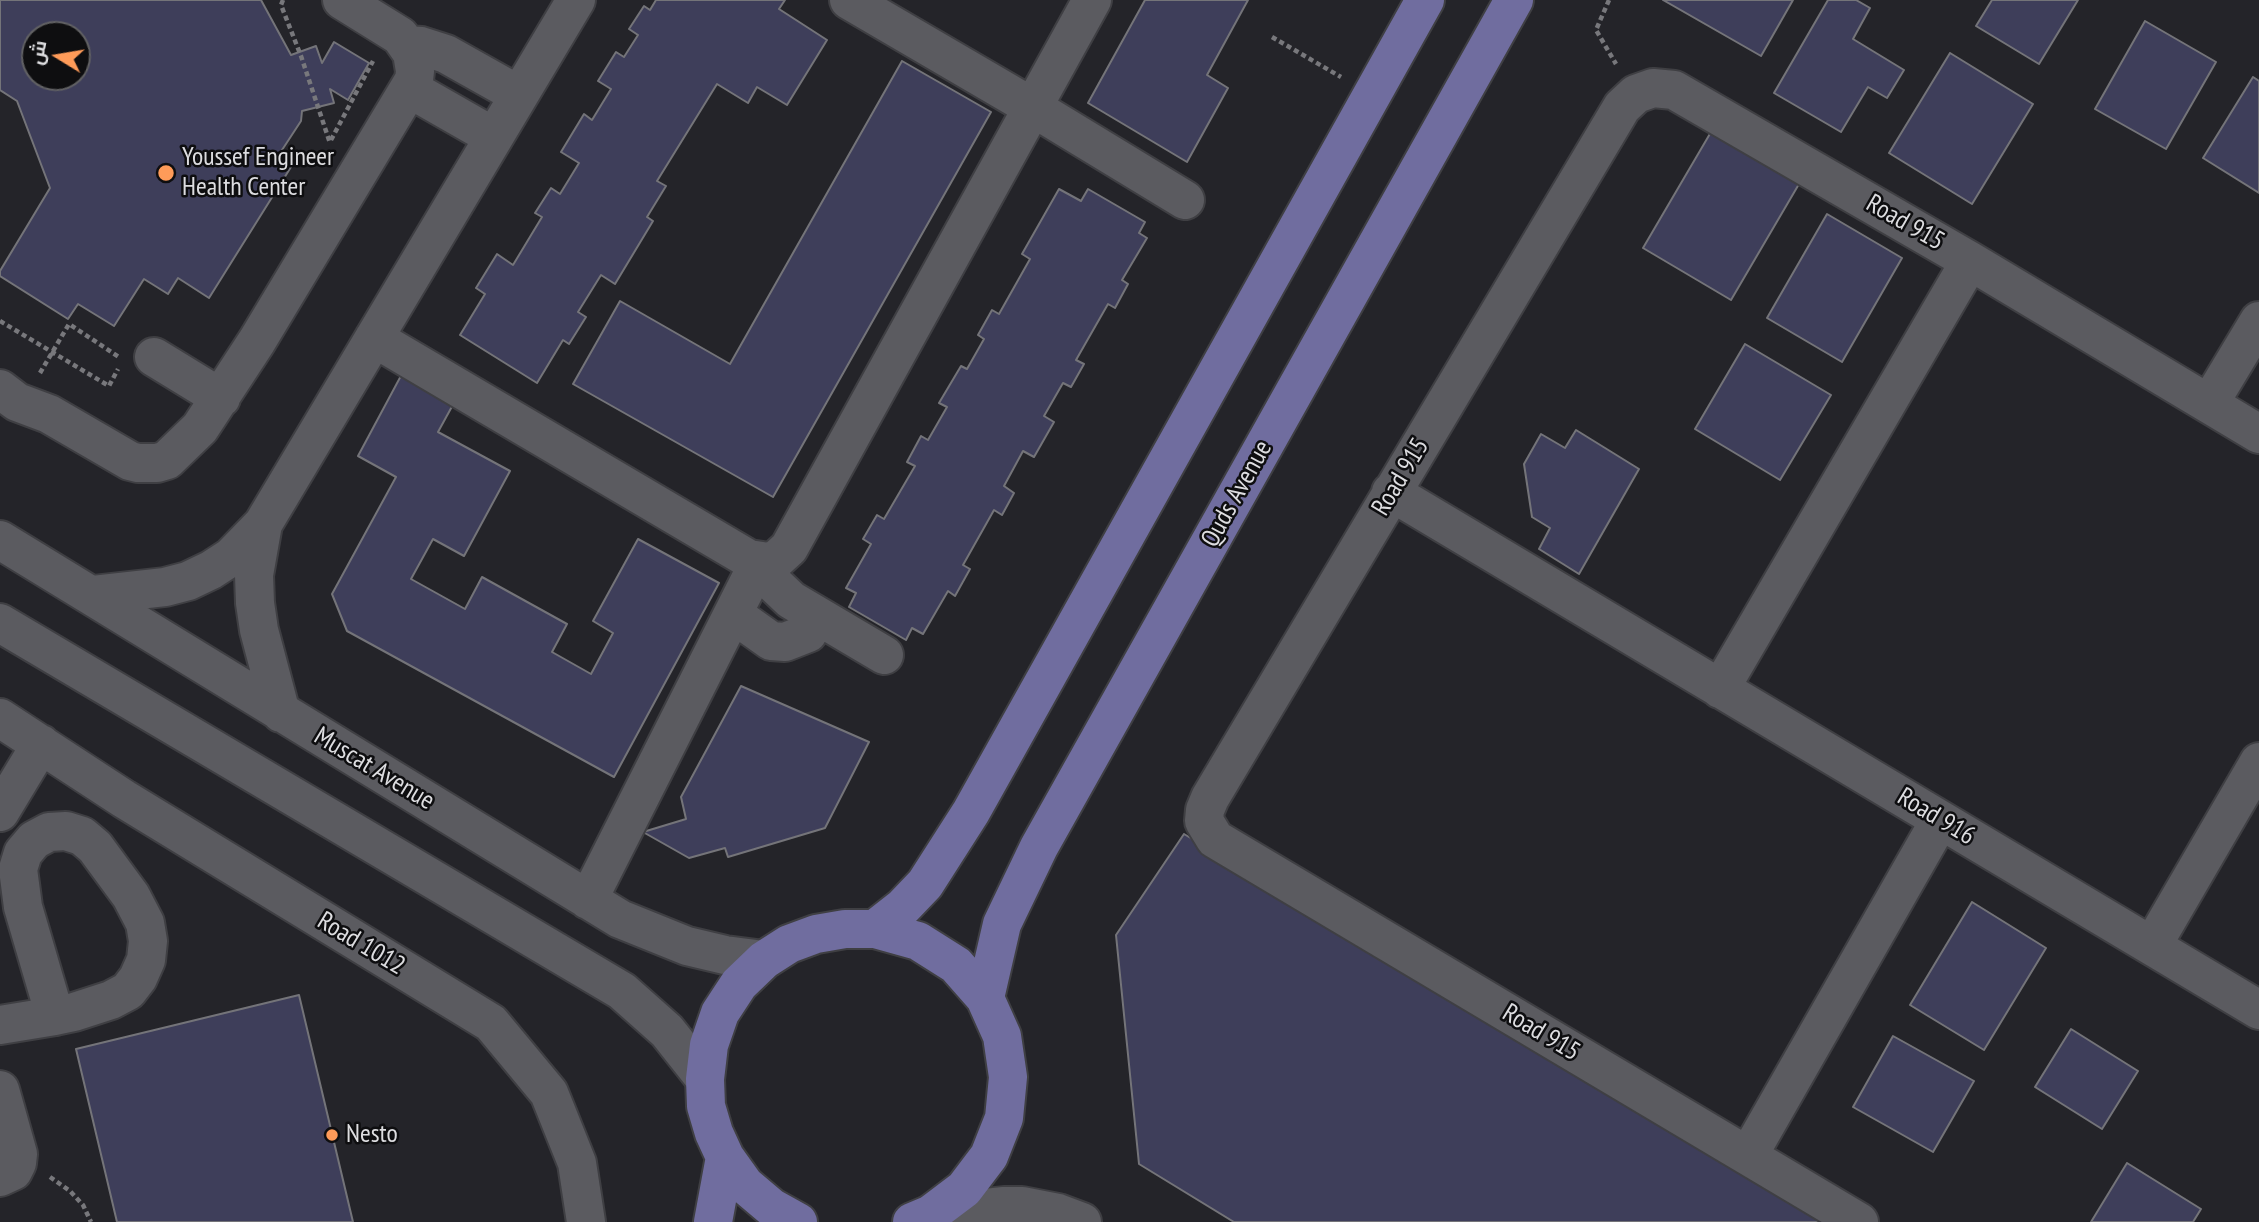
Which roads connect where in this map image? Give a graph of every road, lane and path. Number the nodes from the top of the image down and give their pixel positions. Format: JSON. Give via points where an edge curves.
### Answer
{"nodes":[{"id":1,"x":283,"y":0,"type":"edge"},
{"id":2,"x":342,"y":0,"type":"edge"},
{"id":3,"x":576,"y":0,"type":"edge"},
{"id":4,"x":849,"y":0,"type":"edge"},
{"id":5,"x":1092,"y":0,"type":"edge"},
{"id":6,"x":1425,"y":0,"type":"edge"},
{"id":7,"x":1514,"y":0,"type":"edge"},
{"id":8,"x":1609,"y":0,"type":"edge"},
{"id":9,"x":1272,"y":37,"type":"dead end"},
{"id":10,"x":408,"y":44,"type":"junction"},
{"id":11,"x":1310,"y":59,"type":"dead end"},
{"id":12,"x":410,"y":89,"type":"junction"},
{"id":13,"x":1636,"y":94,"type":"junction"},
{"id":14,"x":519,"y":95,"type":"junction"},
{"id":15,"x":1032,"y":107,"type":"junction"},
{"id":16,"x":494,"y":137,"type":"junction"},
{"id":17,"x":330,"y":143,"type":"dead end"},
{"id":18,"x":1185,"y":200,"type":"dead end"},
{"id":19,"x":1970,"y":261,"type":"junction"},
{"id":20,"x":0,"y":321,"type":"edge"},
{"id":21,"x":2259,"y":321,"type":"edge"},
{"id":22,"x":374,"y":338,"type":"junction"},
{"id":23,"x":52,"y":352,"type":"junction"},
{"id":24,"x":154,"y":356,"type":"dead end"},
{"id":25,"x":19,"y":394,"type":"edge"},
{"id":26,"x":221,"y":398,"type":"junction"},
{"id":27,"x":2209,"y":404,"type":"junction"},
{"id":28,"x":2259,"y":434,"type":"edge"},
{"id":29,"x":1391,"y":492,"type":"junction"},
{"id":30,"x":263,"y":524,"type":"junction"},
{"id":31,"x":0,"y":540,"type":"edge"},
{"id":32,"x":766,"y":572,"type":"junction"},
{"id":33,"x":93,"y":595,"type":"junction"},
{"id":34,"x":733,"y":614,"type":"junction"},
{"id":35,"x":0,"y":623,"type":"edge"},
{"id":36,"x":808,"y":633,"type":"junction"},
{"id":37,"x":1720,"y":689,"type":"junction"},
{"id":38,"x":281,"y":713,"type":"junction"},
{"id":39,"x":13,"y":733,"type":"edge"},
{"id":40,"x":2259,"y":762,"type":"edge"},
{"id":41,"x":0,"y":812,"type":"edge"},
{"id":42,"x":1940,"y":820,"type":"junction"},
{"id":43,"x":588,"y":900,"type":"junction"},
{"id":44,"x":875,"y":929,"type":"junction"},
{"id":45,"x":2152,"y":946,"type":"junction"},
{"id":46,"x":764,"y":960,"type":"junction"},
{"id":47,"x":985,"y":998,"type":"junction"},
{"id":48,"x":2259,"y":1010,"type":"edge"},
{"id":49,"x":55,"y":1016,"type":"junction"},
{"id":50,"x":0,"y":1024,"type":"edge"},
{"id":51,"x":705,"y":1079,"type":"junction"},
{"id":52,"x":0,"y":1090,"type":"edge"},
{"id":53,"x":1748,"y":1156,"type":"junction"},
{"id":54,"x":725,"y":1157,"type":"junction"},
{"id":55,"x":9,"y":1170,"type":"edge"},
{"id":56,"x":921,"y":1218,"type":"edge"},
{"id":57,"x":91,"y":1222,"type":"edge"},
{"id":58,"x":586,"y":1222,"type":"edge"},
{"id":59,"x":713,"y":1222,"type":"edge"},
{"id":60,"x":799,"y":1222,"type":"edge"},
{"id":61,"x":1082,"y":1222,"type":"edge"},
{"id":62,"x":1859,"y":1222,"type":"edge"}],
"edges":[{"from":1,"to":17,"type":"path"},
{"from":2,"to":10,"type":"street"},
{"from":3,"to":14,"type":"street"},
{"from":4,"to":15,"type":"street"},
{"from":5,"to":15,"type":"street"},
{"from":6,"to":44,"type":"main road","via":[[971,812],[925,884]]},
{"from":7,"to":47,"type":"main road","name":"Quds Avenue","via":[[1039,847],[1002,924]]},
{"from":8,"to":13,"type":"path","via":[[1596,30]]},
{"from":9,"to":11,"type":"path"},
{"from":10,"to":12,"type":"street","via":[[415,62]]},
{"from":10,"to":14,"type":"street","via":[[446,54]]},
{"from":12,"to":16,"type":"street"},
{"from":12,"to":26,"type":"street"},
{"from":13,"to":19,"type":"street","name":"Road 915","via":[[1653,88],[1674,90]]},
{"from":13,"to":29,"type":"street","name":"Road 915","via":[[1622,107]]},
{"from":14,"to":16,"type":"street"},
{"from":15,"to":18,"type":"street"},
{"from":15,"to":32,"type":"street","via":[[789,548]]},
{"from":16,"to":22,"type":"street"},
{"from":19,"to":27,"type":"street","name":"Road 915"},
{"from":19,"to":37,"type":"street"},
{"from":20,"to":23,"type":"path"},
{"from":21,"to":27,"type":"street"},
{"from":22,"to":30,"type":"street"},
{"from":22,"to":32,"type":"street"},
{"from":23,"to":23,"type":"path","via":[[108,386],[124,360],[69,324]]},
{"from":23,"to":25,"type":"path"},
{"from":24,"to":26,"type":"street"},
{"from":25,"to":26,"type":"street","via":[[130,461],[157,463],[167,460],[200,428]]},
{"from":27,"to":28,"type":"street","name":"Road 915"},
{"from":29,"to":37,"type":"street","name":"Road 916"},
{"from":29,"to":53,"type":"street","name":"Road 915","via":[[1210,798],[1204,821],[1209,832]]},
{"from":30,"to":33,"type":"street","via":[[231,557],[188,580]]},
{"from":30,"to":38,"type":"street","via":[[254,603]]},
{"from":31,"to":33,"type":"street","name":"Muscat Avenue"},
{"from":32,"to":34,"type":"street"},
{"from":32,"to":36,"type":"street","via":[[777,605]]},
{"from":32,"to":36,"type":"street","via":[[791,600],[879,663]]},
{"from":33,"to":38,"type":"street","name":"Muscat Avenue"},
{"from":34,"to":36,"type":"street","via":[[771,641],[785,642]]},
{"from":34,"to":43,"type":"street"},
{"from":35,"to":51,"type":"street","via":[[622,991],[667,1031]]},
{"from":37,"to":42,"type":"street","name":"Road 916"},
{"from":38,"to":43,"type":"street","name":"Muscat Avenue"},
{"from":39,"to":41,"type":"street","name":"Road 1012"},
{"from":39,"to":58,"type":"street","name":"Road 1012","via":[[491,1023],[549,1093],[577,1163]]},
{"from":40,"to":45,"type":"street"},
{"from":42,"to":45,"type":"street","name":"Road 916"},
{"from":42,"to":53,"type":"street"},
{"from":43,"to":46,"type":"street","name":"Muscat Avenue","via":[[676,942],[725,956]]},
{"from":44,"to":46,"type":"main road","via":[[816,934]]},
{"from":44,"to":47,"type":"main road","via":[[918,941],[956,965]]},
{"from":45,"to":48,"type":"street","name":"Road 916"},
{"from":46,"to":51,"type":"main road","via":[[739,984],[720,1013],[709,1045]]},
{"from":47,"to":56,"type":"main road","via":[[1002,1036],[1008,1077],[1004,1118],[989,1156],[964,1189]]},
{"from":49,"to":49,"type":"street","via":[[128,991],[146,960],[148,942],[145,923],[114,871],[82,836],[66,831],[49,832],[34,840],[18,869],[23,907]]},
{"from":49,"to":50,"type":"street"},
{"from":51,"to":54,"type":"main road","via":[[706,1106]]},
{"from":52,"to":55,"type":"street","via":[[19,1154]]},
{"from":53,"to":62,"type":"street","name":"Road 915"},
{"from":54,"to":59,"type":"main road"},
{"from":54,"to":60,"type":"main road","via":[[745,1185]]},
{"from":55,"to":57,"type":"path","via":[[54,1179],[71,1191]]},
{"from":56,"to":61,"type":"street","via":[[1022,1206]]}]}
